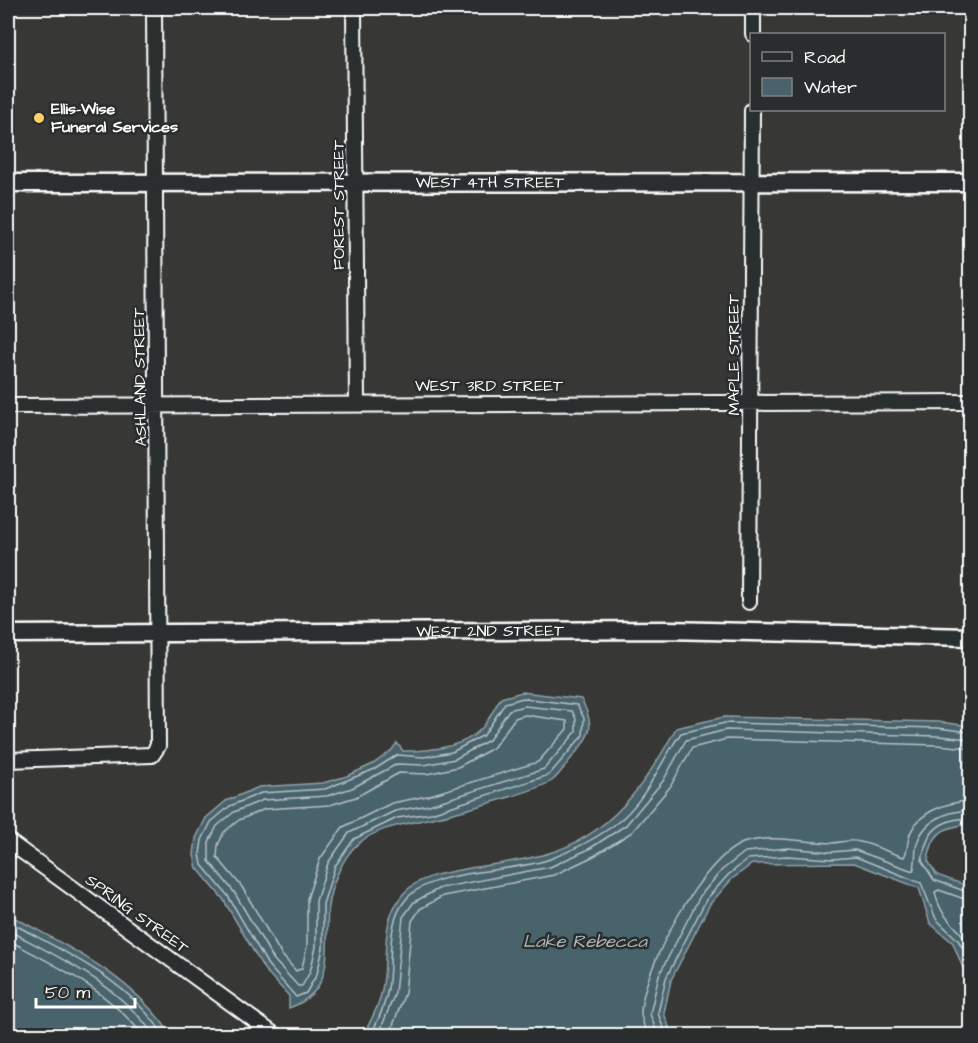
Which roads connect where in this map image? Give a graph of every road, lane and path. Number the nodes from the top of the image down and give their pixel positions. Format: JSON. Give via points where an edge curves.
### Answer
{"nodes":[{"id":1,"x":154,"y":8,"type":"edge"},
{"id":2,"x":354,"y":8,"type":"edge"},
{"id":3,"x":753,"y":8,"type":"edge"},
{"id":4,"x":753,"y":33,"type":"edge"},
{"id":5,"x":752,"y":111,"type":"edge"},
{"id":6,"x":970,"y":182,"type":"edge"},
{"id":7,"x":8,"y":183,"type":"edge"},
{"id":8,"x":355,"y":183,"type":"junction"},
{"id":9,"x":752,"y":183,"type":"junction"},
{"id":10,"x":155,"y":184,"type":"junction"},
{"id":11,"x":750,"y":402,"type":"junction"},
{"id":12,"x":970,"y":402,"type":"edge"},
{"id":13,"x":357,"y":403,"type":"junction"},
{"id":14,"x":8,"y":406,"type":"edge"},
{"id":15,"x":157,"y":406,"type":"junction"},
{"id":16,"x":749,"y":602,"type":"dead end"},
{"id":17,"x":159,"y":633,"type":"junction"},
{"id":18,"x":8,"y":634,"type":"edge"},
{"id":19,"x":970,"y":637,"type":"edge"},
{"id":20,"x":8,"y":760,"type":"edge"},
{"id":21,"x":8,"y":841,"type":"edge"},
{"id":22,"x":276,"y":1035,"type":"edge"}],
"edges":[{"from":1,"to":10,"type":"street","name":"ASHLAND STREET"},
{"from":2,"to":8,"type":"street","name":"FOREST STREET"},
{"from":3,"to":4,"type":"street"},
{"from":5,"to":9,"type":"street","name":"MAPLE STREET"},
{"from":6,"to":9,"type":"street","name":"WEST 4TH STREET"},
{"from":7,"to":10,"type":"street","name":"WEST 4TH STREET"},
{"from":8,"to":9,"type":"street","name":"WEST 4TH STREET"},
{"from":8,"to":10,"type":"street","name":"WEST 4TH STREET"},
{"from":8,"to":13,"type":"street","name":"FOREST STREET"},
{"from":9,"to":11,"type":"street","name":"MAPLE STREET"},
{"from":10,"to":15,"type":"street","name":"ASHLAND STREET"},
{"from":11,"to":12,"type":"street","name":"WEST 3RD STREET"},
{"from":11,"to":13,"type":"street","name":"WEST 3RD STREET"},
{"from":11,"to":16,"type":"street","name":"MAPLE STREET"},
{"from":13,"to":15,"type":"street","name":"WEST 3RD STREET"},
{"from":14,"to":15,"type":"street","name":"WEST 3RD STREET"},
{"from":15,"to":17,"type":"street","name":"ASHLAND STREET"},
{"from":17,"to":18,"type":"street","name":"WEST 2ND STREET"},
{"from":17,"to":19,"type":"street","name":"WEST 2ND STREET","via":[[667,630]]},
{"from":17,"to":20,"type":"street","name":"ASHLAND STREET","via":[[158,746],[152,755]]},
{"from":21,"to":22,"type":"street","name":"SPRING STREET"}]}
